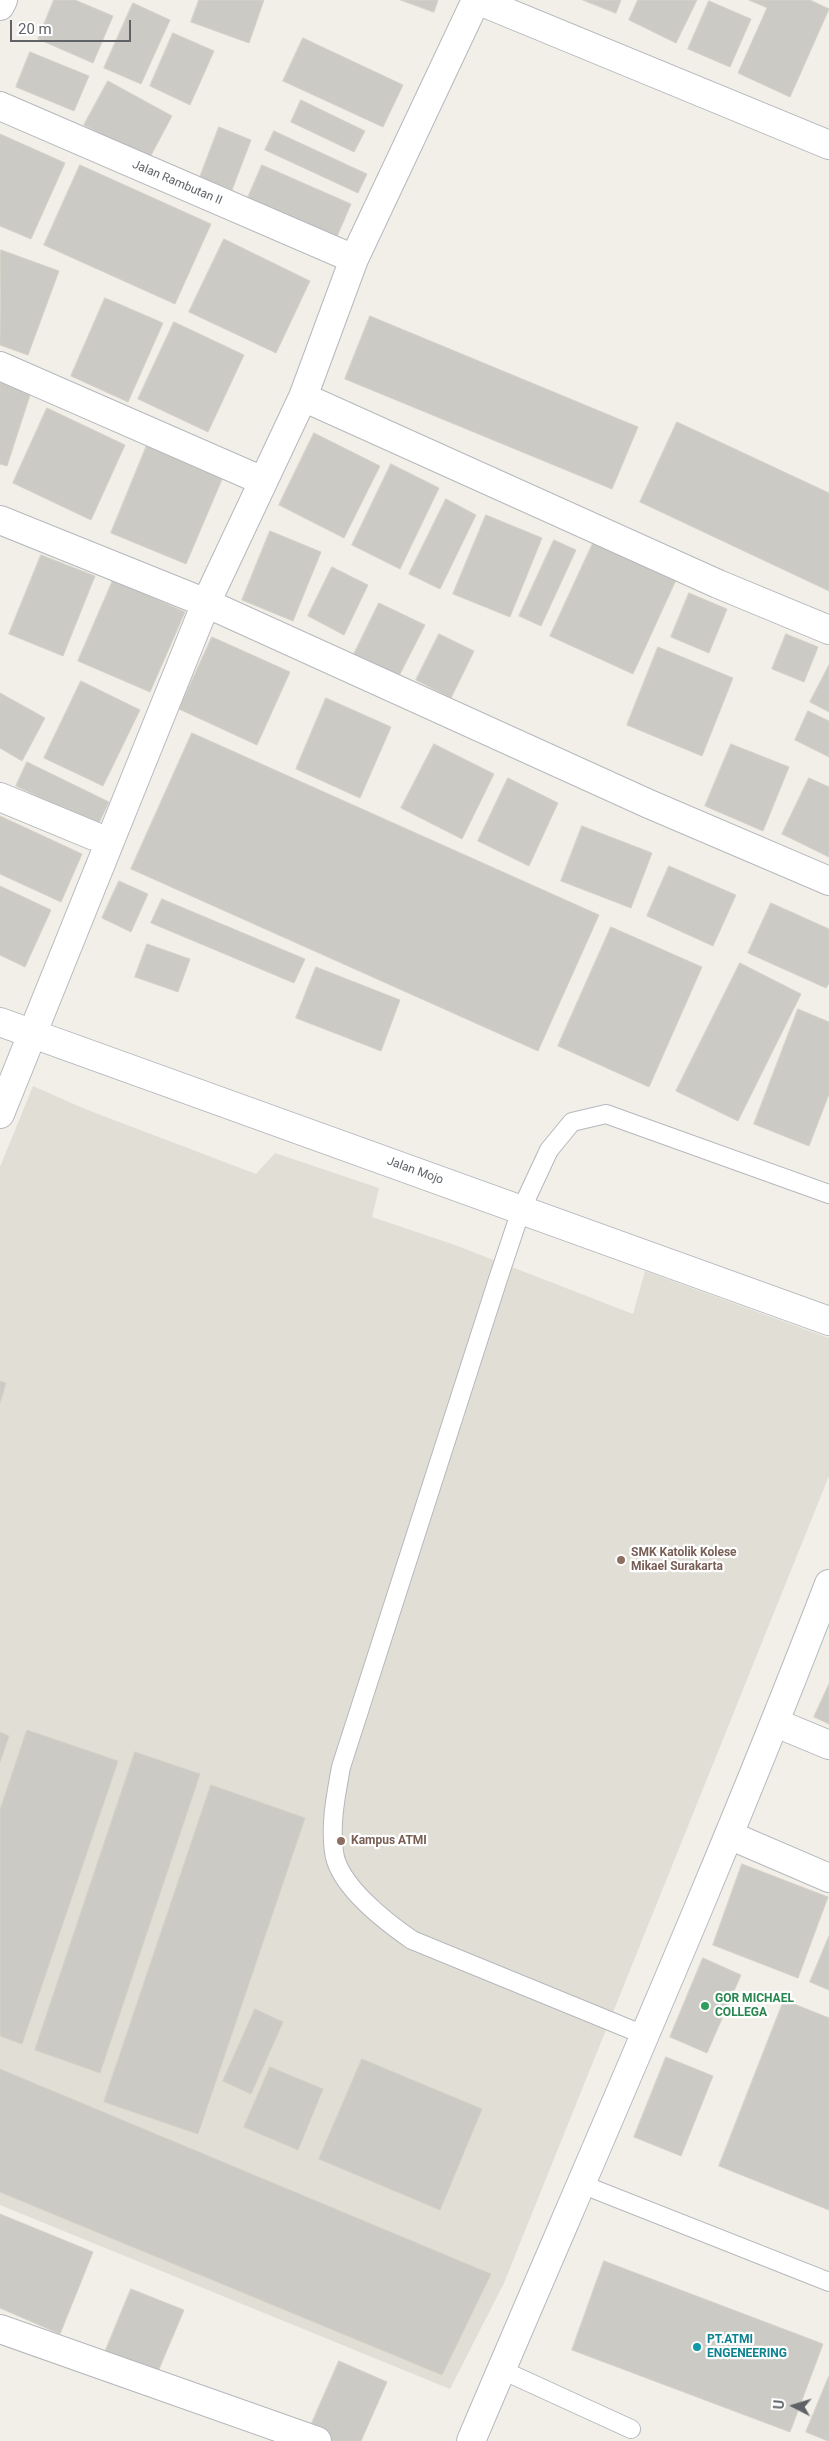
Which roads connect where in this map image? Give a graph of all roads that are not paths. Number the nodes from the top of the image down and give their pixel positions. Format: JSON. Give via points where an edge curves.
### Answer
{"nodes":[{"id":1,"x":3,"y":0,"type":"edge"},
{"id":2,"x":476,"y":0,"type":"edge"},
{"id":3,"x":0,"y":6,"type":"edge"},
{"id":4,"x":0,"y":106,"type":"edge"},
{"id":5,"x":829,"y":145,"type":"edge"},
{"id":6,"x":354,"y":259,"type":"junction"},
{"id":7,"x":0,"y":366,"type":"edge"},
{"id":8,"x":303,"y":397,"type":"junction"},
{"id":9,"x":262,"y":482,"type":"junction"},
{"id":10,"x":0,"y":520,"type":"edge"},
{"id":11,"x":206,"y":603,"type":"junction"},
{"id":12,"x":829,"y":630,"type":"edge"},
{"id":13,"x":0,"y":797,"type":"edge"},
{"id":14,"x":94,"y":836,"type":"dead end"},
{"id":15,"x":829,"y":881,"type":"edge"},
{"id":16,"x":0,"y":1022,"type":"edge"},
{"id":17,"x":33,"y":1034,"type":"junction"},
{"id":18,"x":0,"y":1114,"type":"edge"},
{"id":19,"x":829,"y":1194,"type":"edge"},
{"id":20,"x":521,"y":1210,"type":"junction"},
{"id":21,"x":829,"y":1321,"type":"edge"},
{"id":22,"x":829,"y":1584,"type":"edge"},
{"id":23,"x":776,"y":1723,"type":"junction"},
{"id":24,"x":829,"y":1745,"type":"edge"},
{"id":25,"x":729,"y":1835,"type":"junction"},
{"id":26,"x":829,"y":1878,"type":"edge"},
{"id":27,"x":644,"y":2035,"type":"junction"},
{"id":28,"x":581,"y":2184,"type":"junction"},
{"id":29,"x":829,"y":2282,"type":"edge"},
{"id":30,"x":0,"y":2329,"type":"edge"},
{"id":31,"x":502,"y":2370,"type":"junction"},
{"id":32,"x":631,"y":2428,"type":"dead end"},
{"id":33,"x":317,"y":2441,"type":"edge"},
{"id":34,"x":471,"y":2441,"type":"edge"}],
"edges":[{"from":1,"to":3,"type":"street"},
{"from":2,"to":5,"type":"street"},
{"from":2,"to":6,"type":"street"},
{"from":4,"to":6,"type":"street","name":"Jalan Rambutan II"},
{"from":6,"to":8,"type":"street"},
{"from":7,"to":9,"type":"street"},
{"from":8,"to":9,"type":"street"},
{"from":8,"to":12,"type":"street","via":[[718,584]]},
{"from":9,"to":11,"type":"street"},
{"from":10,"to":11,"type":"street"},
{"from":11,"to":15,"type":"street","via":[[649,804]]},
{"from":11,"to":17,"type":"street"},
{"from":13,"to":14,"type":"street"},
{"from":16,"to":17,"type":"street","name":"Jalan Mojo"},
{"from":17,"to":18,"type":"street"},
{"from":17,"to":20,"type":"street","name":"Jalan Mojo"},
{"from":19,"to":20,"type":"lane","via":[[606,1114],[572,1122],[548,1150]]},
{"from":20,"to":21,"type":"street","name":"Jalan Mojo"},
{"from":20,"to":27,"type":"lane","via":[[341,1767],[332,1817],[334,1854],[350,1885],[383,1920],[412,1940]]},
{"from":22,"to":23,"type":"street"},
{"from":23,"to":24,"type":"street"},
{"from":23,"to":25,"type":"street"},
{"from":25,"to":26,"type":"street"},
{"from":25,"to":27,"type":"street"},
{"from":27,"to":28,"type":"street"},
{"from":28,"to":29,"type":"lane"},
{"from":28,"to":31,"type":"street"},
{"from":30,"to":33,"type":"street"},
{"from":31,"to":32,"type":"lane"},
{"from":31,"to":34,"type":"street"}]}
